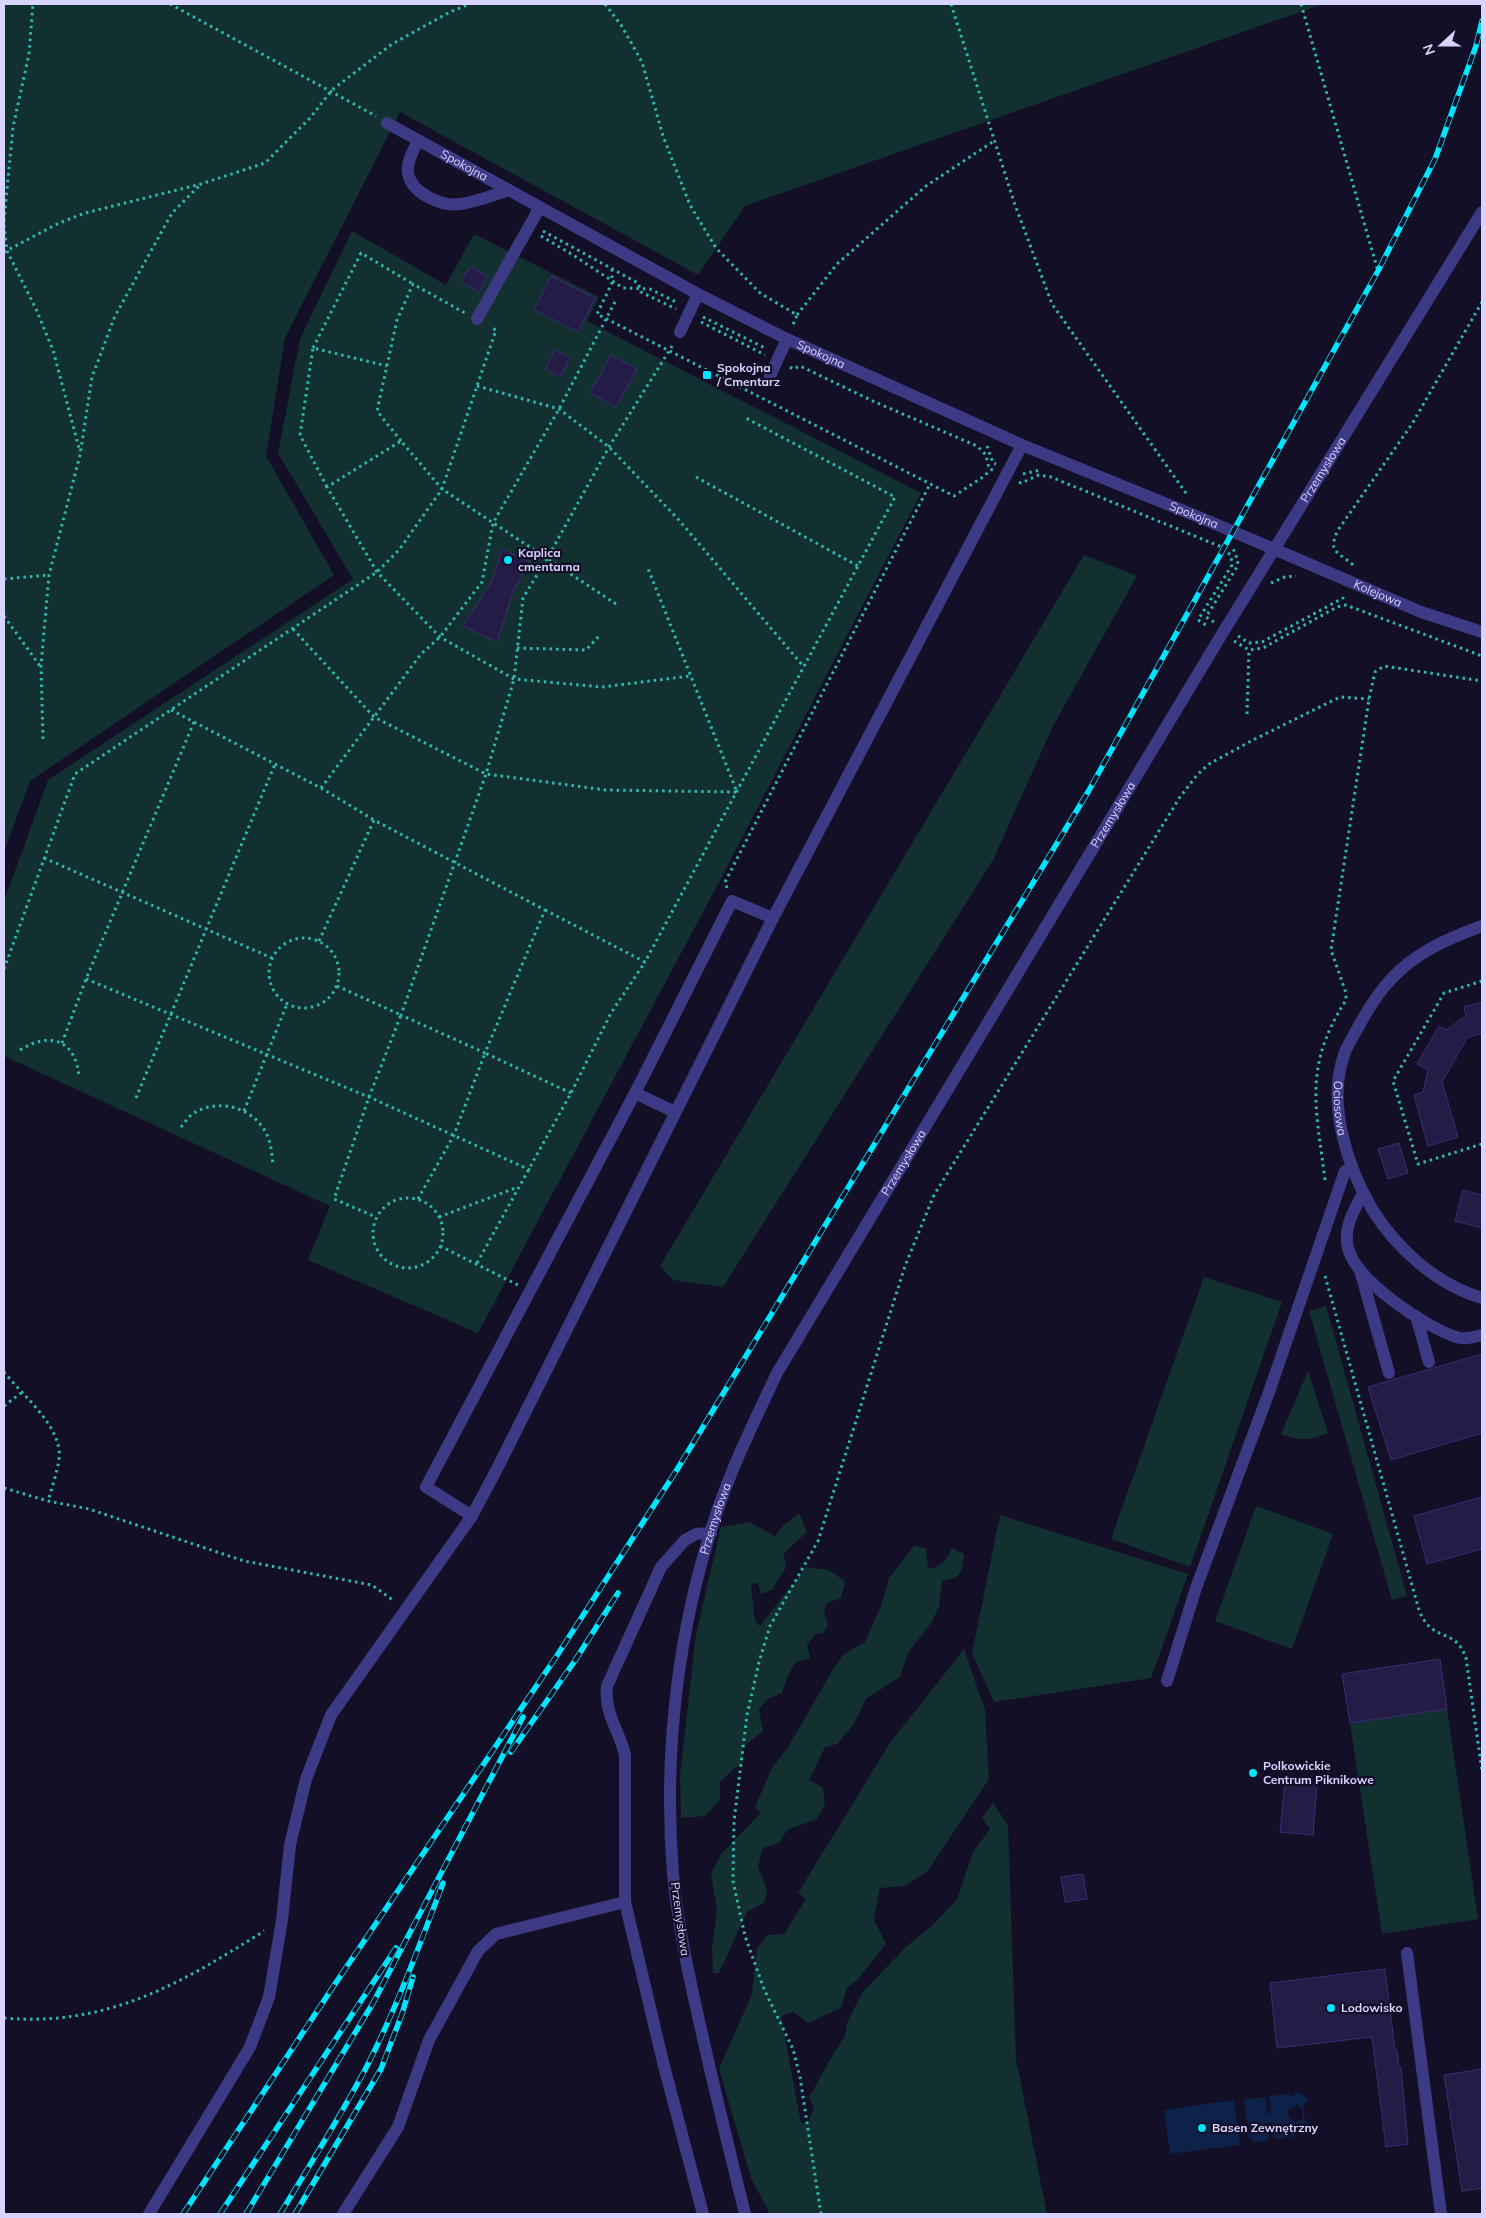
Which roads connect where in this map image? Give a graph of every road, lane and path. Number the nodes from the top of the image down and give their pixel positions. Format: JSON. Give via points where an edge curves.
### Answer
{"nodes":[{"id":1,"x":33,"y":4,"type":"edge"},
{"id":2,"x":170,"y":4,"type":"edge"},
{"id":3,"x":470,"y":4,"type":"edge"},
{"id":4,"x":605,"y":4,"type":"edge"},
{"id":5,"x":951,"y":4,"type":"edge"},
{"id":6,"x":1302,"y":4,"type":"edge"},
{"id":7,"x":332,"y":90,"type":"junction"},
{"id":8,"x":387,"y":122,"type":"joint"},
{"id":9,"x":418,"y":140,"type":"junction"},
{"id":10,"x":994,"y":141,"type":"junction"},
{"id":11,"x":200,"y":184,"type":"junction"},
{"id":12,"x":509,"y":190,"type":"junction"},
{"id":13,"x":540,"y":207,"type":"junction"},
{"id":14,"x":1482,"y":212,"type":"edge"},
{"id":15,"x":4,"y":221,"type":"edge"},
{"id":16,"x":4,"y":225,"type":"edge"},
{"id":17,"x":528,"y":227,"type":"junction"},
{"id":18,"x":5,"y":252,"type":"edge"},
{"id":19,"x":612,"y":269,"type":"dead end"},
{"id":20,"x":1378,"y":272,"type":"dead end"},
{"id":21,"x":612,"y":283,"type":"junction"},
{"id":22,"x":413,"y":284,"type":"junction"},
{"id":23,"x":698,"y":294,"type":"junction"},
{"id":24,"x":616,"y":300,"type":"dead end"},
{"id":25,"x":1482,"y":302,"type":"edge"},
{"id":26,"x":692,"y":311,"type":"junction"},
{"id":27,"x":797,"y":315,"type":"junction"},
{"id":28,"x":606,"y":319,"type":"junction"},
{"id":29,"x":477,"y":320,"type":"junction"},
{"id":30,"x":680,"y":332,"type":"joint"},
{"id":31,"x":788,"y":339,"type":"junction"},
{"id":32,"x":313,"y":348,"type":"junction"},
{"id":33,"x":669,"y":350,"type":"junction"},
{"id":34,"x":780,"y":356,"type":"junction"},
{"id":35,"x":388,"y":366,"type":"junction"},
{"id":36,"x":770,"y":376,"type":"dead end"},
{"id":37,"x":477,"y":386,"type":"junction"},
{"id":38,"x":559,"y":410,"type":"junction"},
{"id":39,"x":744,"y":417,"type":"dead end"},
{"id":40,"x":401,"y":441,"type":"junction"},
{"id":41,"x":981,"y":441,"type":"dead end"},
{"id":42,"x":1022,"y":445,"type":"junction"},
{"id":43,"x":609,"y":447,"type":"junction"},
{"id":44,"x":80,"y":455,"type":"junction"},
{"id":45,"x":988,"y":469,"type":"dead end"},
{"id":46,"x":1010,"y":469,"type":"junction"},
{"id":47,"x":1049,"y":470,"type":"dead end"},
{"id":48,"x":696,"y":477,"type":"dead end"},
{"id":49,"x":930,"y":484,"type":"junction"},
{"id":50,"x":327,"y":487,"type":"junction"},
{"id":51,"x":442,"y":489,"type":"junction"},
{"id":52,"x":1190,"y":498,"type":"dead end"},
{"id":53,"x":493,"y":523,"type":"junction"},
{"id":54,"x":1333,"y":541,"type":"dead end"},
{"id":55,"x":1227,"y":543,"type":"dead end"},
{"id":56,"x":1274,"y":550,"type":"junction"},
{"id":57,"x":548,"y":558,"type":"junction"},
{"id":58,"x":646,"y":566,"type":"dead end"},
{"id":59,"x":858,"y":566,"type":"junction"},
{"id":60,"x":377,"y":572,"type":"junction"},
{"id":61,"x":49,"y":575,"type":"junction"},
{"id":62,"x":1302,"y":577,"type":"dead end"},
{"id":63,"x":4,"y":580,"type":"edge"},
{"id":64,"x":1248,"y":593,"type":"junction"},
{"id":65,"x":1334,"y":594,"type":"dead end"},
{"id":66,"x":616,"y":604,"type":"dead end"},
{"id":67,"x":4,"y":616,"type":"edge"},
{"id":68,"x":293,"y":629,"type":"junction"},
{"id":69,"x":1226,"y":629,"type":"junction"},
{"id":70,"x":1482,"y":632,"type":"edge"},
{"id":71,"x":599,"y":636,"type":"dead end"},
{"id":72,"x":440,"y":637,"type":"junction"},
{"id":73,"x":517,"y":648,"type":"junction"},
{"id":74,"x":1249,"y":650,"type":"dead end"},
{"id":75,"x":40,"y":666,"type":"junction"},
{"id":76,"x":804,"y":667,"type":"junction"},
{"id":77,"x":690,"y":676,"type":"junction"},
{"id":78,"x":514,"y":679,"type":"junction"},
{"id":79,"x":1482,"y":681,"type":"edge"},
{"id":80,"x":1369,"y":699,"type":"junction"},
{"id":81,"x":171,"y":710,"type":"junction"},
{"id":82,"x":1247,"y":714,"type":"dead end"},
{"id":83,"x":374,"y":717,"type":"junction"},
{"id":84,"x":194,"y":722,"type":"junction"},
{"id":85,"x":43,"y":738,"type":"dead end"},
{"id":86,"x":275,"y":764,"type":"junction"},
{"id":87,"x":486,"y":774,"type":"junction"},
{"id":88,"x":321,"y":788,"type":"junction"},
{"id":89,"x":737,"y":792,"type":"junction"},
{"id":90,"x":374,"y":820,"type":"junction"},
{"id":91,"x":44,"y":858,"type":"junction"},
{"id":92,"x":456,"y":863,"type":"junction"},
{"id":93,"x":123,"y":893,"type":"junction"},
{"id":94,"x":732,"y":901,"type":"junction"},
{"id":95,"x":545,"y":910,"type":"junction"},
{"id":96,"x":773,"y":918,"type":"junction"},
{"id":97,"x":1482,"y":926,"type":"edge"},
{"id":98,"x":206,"y":930,"type":"junction"},
{"id":99,"x":319,"y":941,"type":"junction"},
{"id":100,"x":272,"y":958,"type":"junction"},
{"id":101,"x":645,"y":962,"type":"junction"},
{"id":102,"x":4,"y":969,"type":"edge"},
{"id":103,"x":86,"y":979,"type":"junction"},
{"id":104,"x":1482,"y":981,"type":"edge"},
{"id":105,"x":337,"y":986,"type":"junction"},
{"id":106,"x":286,"y":1004,"type":"junction"},
{"id":107,"x":171,"y":1014,"type":"junction"},
{"id":108,"x":401,"y":1015,"type":"junction"},
{"id":109,"x":62,"y":1043,"type":"junction"},
{"id":110,"x":20,"y":1050,"type":"dead end"},
{"id":111,"x":485,"y":1053,"type":"junction"},
{"id":112,"x":268,"y":1054,"type":"junction"},
{"id":113,"x":79,"y":1077,"type":"dead end"},
{"id":114,"x":571,"y":1092,"type":"junction"},
{"id":115,"x":635,"y":1092,"type":"junction"},
{"id":116,"x":369,"y":1097,"type":"junction"},
{"id":117,"x":136,"y":1098,"type":"dead end"},
{"id":118,"x":244,"y":1111,"type":"junction"},
{"id":119,"x":675,"y":1112,"type":"junction"},
{"id":120,"x":181,"y":1127,"type":"dead end"},
{"id":121,"x":454,"y":1135,"type":"junction"},
{"id":122,"x":1482,"y":1144,"type":"edge"},
{"id":123,"x":273,"y":1165,"type":"dead end"},
{"id":124,"x":1351,"y":1168,"type":"junction"},
{"id":125,"x":530,"y":1170,"type":"junction"},
{"id":126,"x":1325,"y":1184,"type":"dead end"},
{"id":127,"x":519,"y":1186,"type":"junction"},
{"id":128,"x":1363,"y":1193,"type":"junction"},
{"id":129,"x":418,"y":1199,"type":"junction"},
{"id":130,"x":376,"y":1217,"type":"junction"},
{"id":131,"x":439,"y":1217,"type":"junction"},
{"id":132,"x":440,"y":1246,"type":"junction"},
{"id":133,"x":1315,"y":1255,"type":"junction"},
{"id":134,"x":477,"y":1264,"type":"junction"},
{"id":135,"x":1360,"y":1270,"type":"junction"},
{"id":136,"x":530,"y":1291,"type":"junction"},
{"id":137,"x":1482,"y":1298,"type":"edge"},
{"id":138,"x":1416,"y":1316,"type":"junction"},
{"id":139,"x":1482,"y":1335,"type":"edge"},
{"id":140,"x":1429,"y":1362,"type":"dead end"},
{"id":141,"x":4,"y":1372,"type":"edge"},
{"id":142,"x":1389,"y":1373,"type":"dead end"},
{"id":143,"x":21,"y":1393,"type":"junction"},
{"id":144,"x":4,"y":1406,"type":"edge"},
{"id":145,"x":4,"y":1488,"type":"edge"},
{"id":146,"x":48,"y":1501,"type":"junction"},
{"id":147,"x":472,"y":1516,"type":"junction"},
{"id":148,"x":710,"y":1533,"type":"junction"},
{"id":149,"x":406,"y":1609,"type":"junction"},
{"id":150,"x":1167,"y":1681,"type":"dead end"},
{"id":151,"x":1482,"y":1771,"type":"edge"},
{"id":152,"x":624,"y":1902,"type":"junction"},
{"id":153,"x":282,"y":1920,"type":"junction"},
{"id":154,"x":1407,"y":1953,"type":"dead end"},
{"id":155,"x":4,"y":2018,"type":"edge"},
{"id":156,"x":149,"y":2214,"type":"edge"},
{"id":157,"x":344,"y":2214,"type":"edge"},
{"id":158,"x":703,"y":2214,"type":"edge"},
{"id":159,"x":745,"y":2214,"type":"edge"},
{"id":160,"x":821,"y":2214,"type":"edge"},
{"id":161,"x":1442,"y":2214,"type":"edge"}],
"edges":[{"from":1,"to":15,"type":"path","via":[[28,54],[14,127]]},
{"from":2,"to":7,"type":"path"},
{"from":3,"to":7,"type":"path","via":[[392,44]]},
{"from":4,"to":27,"type":"path","via":[[642,62],[663,136],[690,205],[712,241],[760,294]]},
{"from":5,"to":10,"type":"path"},
{"from":6,"to":20,"type":"path"},
{"from":7,"to":8,"type":"path"},
{"from":7,"to":11,"type":"path","via":[[310,118],[265,163]]},
{"from":8,"to":9,"type":"street","name":"Spokojna"},
{"from":9,"to":12,"type":"street","name":"Spokojna"},
{"from":9,"to":12,"type":"street","via":[[408,164],[408,174],[412,184],[422,193],[448,205]]},
{"from":10,"to":27,"type":"path","via":[[926,186],[837,264]]},
{"from":10,"to":52,"type":"path","via":[[1052,304]]},
{"from":11,"to":18,"type":"path","via":[[85,213]]},
{"from":11,"to":44,"type":"path","via":[[172,213],[115,316],[92,377]]},
{"from":12,"to":13,"type":"street","name":"Spokojna"},
{"from":13,"to":17,"type":"street"},
{"from":13,"to":23,"type":"street","name":"Spokojna"},
{"from":14,"to":56,"type":"street","name":"Przemysłowa"},
{"from":16,"to":18,"type":"path"},
{"from":17,"to":21,"type":"path"},
{"from":17,"to":29,"type":"street"},
{"from":18,"to":44,"type":"path","via":[[36,309],[53,350]]},
{"from":19,"to":21,"type":"path"},
{"from":21,"to":26,"type":"path","via":[[623,288],[650,289]]},
{"from":21,"to":28,"type":"path","via":[[597,314]]},
{"from":22,"to":29,"type":"path"},
{"from":22,"to":32,"type":"path","via":[[361,253]]},
{"from":22,"to":35,"type":"path","via":[[397,320]]},
{"from":23,"to":26,"type":"street"},
{"from":23,"to":31,"type":"street","name":"Spokojna"},
{"from":24,"to":28,"type":"path"},
{"from":25,"to":54,"type":"path","via":[[1412,424]]},
{"from":26,"to":30,"type":"street"},
{"from":26,"to":34,"type":"path"},
{"from":27,"to":31,"type":"path"},
{"from":28,"to":33,"type":"path"},
{"from":28,"to":38,"type":"path"},
{"from":29,"to":37,"type":"path","via":[[496,330]]},
{"from":30,"to":33,"type":"path"},
{"from":31,"to":34,"type":"street"},
{"from":31,"to":42,"type":"street","name":"Spokojna"},
{"from":32,"to":35,"type":"path"},
{"from":32,"to":50,"type":"path","via":[[300,435]]},
{"from":33,"to":43,"type":"path"},
{"from":33,"to":49,"type":"path"},
{"from":34,"to":36,"type":"street"},
{"from":35,"to":40,"type":"path","via":[[376,411]]},
{"from":37,"to":38,"type":"path"},
{"from":37,"to":51,"type":"path"},
{"from":38,"to":43,"type":"path"},
{"from":38,"to":53,"type":"path"},
{"from":39,"to":59,"type":"path","via":[[895,496]]},
{"from":40,"to":50,"type":"path"},
{"from":40,"to":51,"type":"path"},
{"from":41,"to":46,"type":"path","via":[[987,446],[993,462]]},
{"from":42,"to":46,"type":"street"},
{"from":42,"to":56,"type":"street","name":"Spokojna"},
{"from":43,"to":57,"type":"path"},
{"from":43,"to":76,"type":"path","via":[[678,519]]},
{"from":44,"to":61,"type":"path"},
{"from":45,"to":49,"type":"path","via":[[986,476],[954,496]]},
{"from":46,"to":47,"type":"path","via":[[1025,475]]},
{"from":46,"to":96,"type":"street"},
{"from":48,"to":59,"type":"path"},
{"from":49,"to":94,"type":"path","via":[[725,882]]},
{"from":50,"to":60,"type":"path"},
{"from":51,"to":53,"type":"path"},
{"from":51,"to":60,"type":"path","via":[[400,550]]},
{"from":53,"to":57,"type":"path"},
{"from":53,"to":72,"type":"path","via":[[482,582]]},
{"from":55,"to":69,"type":"path","via":[[1236,554],[1237,567],[1206,617]]},
{"from":56,"to":64,"type":"street","name":"Przemysłowa"},
{"from":56,"to":70,"type":"street","name":"Kolejowa","via":[[1420,612]]},
{"from":57,"to":66,"type":"path"},
{"from":57,"to":73,"type":"path","via":[[522,598]]},
{"from":58,"to":77,"type":"path"},
{"from":59,"to":76,"type":"path"},
{"from":60,"to":68,"type":"path"},
{"from":60,"to":72,"type":"path"},
{"from":61,"to":63,"type":"path"},
{"from":61,"to":75,"type":"path"},
{"from":62,"to":64,"type":"path","via":[[1285,577]]},
{"from":64,"to":69,"type":"street","name":"Przemysłowa"},
{"from":65,"to":69,"type":"path","via":[[1343,598],[1262,642],[1249,644]]},
{"from":67,"to":75,"type":"path"},
{"from":68,"to":81,"type":"path"},
{"from":68,"to":83,"type":"path"},
{"from":69,"to":148,"type":"street","name":"Przemysłowa","via":[[777,1373],[744,1441]]},
{"from":71,"to":73,"type":"path","via":[[586,650]]},
{"from":72,"to":78,"type":"path"},
{"from":72,"to":83,"type":"path","via":[[421,654]]},
{"from":73,"to":78,"type":"path"},
{"from":74,"to":82,"type":"path"},
{"from":75,"to":85,"type":"path"},
{"from":76,"to":89,"type":"path"},
{"from":77,"to":78,"type":"path","via":[[602,687]]},
{"from":77,"to":89,"type":"path"},
{"from":78,"to":87,"type":"path"},
{"from":79,"to":80,"type":"path","via":[[1384,666],[1375,672]]},
{"from":80,"to":126,"type":"path","via":[[1331,950],[1346,1000],[1326,1035],[1316,1080],[1316,1124]]},
{"from":80,"to":160,"type":"path","via":[[1340,697],[1253,740],[1209,764],[1180,798],[934,1195],[905,1266],[818,1541],[770,1626],[758,1662],[747,1715],[734,1820],[734,1881],[745,1936],[764,1988],[793,2049],[802,2086]]},
{"from":81,"to":84,"type":"path"},
{"from":81,"to":91,"type":"path","via":[[74,774]]},
{"from":83,"to":87,"type":"path"},
{"from":83,"to":88,"type":"path"},
{"from":84,"to":86,"type":"path"},
{"from":84,"to":93,"type":"path"},
{"from":86,"to":88,"type":"path"},
{"from":86,"to":98,"type":"path"},
{"from":87,"to":89,"type":"path","via":[[606,790]]},
{"from":87,"to":92,"type":"path"},
{"from":88,"to":90,"type":"path"},
{"from":89,"to":101,"type":"path"},
{"from":90,"to":92,"type":"path"},
{"from":90,"to":99,"type":"path"},
{"from":91,"to":93,"type":"path"},
{"from":91,"to":102,"type":"path"},
{"from":92,"to":95,"type":"path"},
{"from":92,"to":108,"type":"path"},
{"from":93,"to":98,"type":"path"},
{"from":93,"to":103,"type":"path"},
{"from":94,"to":96,"type":"street"},
{"from":94,"to":115,"type":"street"},
{"from":95,"to":101,"type":"path"},
{"from":95,"to":111,"type":"path"},
{"from":96,"to":119,"type":"street"},
{"from":97,"to":124,"type":"street","name":"Ociosowa","via":[[1437,944],[1416,957],[1379,991],[1363,1019],[1345,1053],[1338,1088],[1341,1136]]},
{"from":98,"to":100,"type":"path"},
{"from":98,"to":107,"type":"path"},
{"from":99,"to":100,"type":"path","via":[[303,938],[287,942]]},
{"from":99,"to":105,"type":"path","via":[[328,947],[338,965]]},
{"from":100,"to":106,"type":"path","via":[[268,971],[270,984],[276,996]]},
{"from":101,"to":114,"type":"path","via":[[610,1013]]},
{"from":103,"to":107,"type":"path"},
{"from":103,"to":109,"type":"path"},
{"from":104,"to":122,"type":"path","via":[[1444,994],[1393,1081],[1418,1164]]},
{"from":105,"to":106,"type":"path","via":[[330,997],[310,1008]]},
{"from":105,"to":108,"type":"path"},
{"from":106,"to":112,"type":"path"},
{"from":107,"to":112,"type":"path"},
{"from":107,"to":117,"type":"path"},
{"from":108,"to":111,"type":"path"},
{"from":108,"to":116,"type":"path"},
{"from":109,"to":110,"type":"path","via":[[45,1039]]},
{"from":109,"to":113,"type":"path","via":[[71,1050],[78,1063]]},
{"from":111,"to":114,"type":"path"},
{"from":111,"to":121,"type":"path"},
{"from":112,"to":116,"type":"path"},
{"from":112,"to":118,"type":"path"},
{"from":114,"to":125,"type":"path"},
{"from":115,"to":119,"type":"street"},
{"from":115,"to":136,"type":"street"},
{"from":116,"to":121,"type":"path"},
{"from":116,"to":130,"type":"path","via":[[334,1200]]},
{"from":118,"to":120,"type":"path","via":[[226,1105],[209,1106],[193,1114]]},
{"from":118,"to":123,"type":"path","via":[[258,1120],[267,1133]]},
{"from":119,"to":147,"type":"street"},
{"from":121,"to":125,"type":"path"},
{"from":121,"to":129,"type":"path"},
{"from":124,"to":128,"type":"street","name":"Ociosowa"},
{"from":124,"to":133,"type":"street","via":[[1345,1171]]},
{"from":125,"to":127,"type":"path"},
{"from":127,"to":131,"type":"path"},
{"from":127,"to":134,"type":"path"},
{"from":128,"to":135,"type":"street","via":[[1347,1226],[1348,1249]]},
{"from":128,"to":137,"type":"street","name":"Ociosowa","via":[[1379,1220],[1402,1248],[1438,1277]]},
{"from":129,"to":130,"type":"path","via":[[405,1197],[393,1200]]},
{"from":129,"to":131,"type":"path"},
{"from":130,"to":132,"type":"path","via":[[372,1231],[374,1244],[393,1265],[406,1268],[420,1266],[432,1258]]},
{"from":131,"to":132,"type":"path"},
{"from":132,"to":134,"type":"path"},
{"from":133,"to":150,"type":"street","via":[[1269,1392],[1196,1588]]},
{"from":133,"to":151,"type":"path","via":[[1323,1266],[1419,1610],[1433,1631],[1454,1639],[1463,1651]]},
{"from":134,"to":136,"type":"path"},
{"from":135,"to":138,"type":"street","via":[[1395,1302]]},
{"from":135,"to":142,"type":"street"},
{"from":136,"to":147,"type":"street","via":[[426,1487]]},
{"from":138,"to":139,"type":"street","via":[[1456,1337]]},
{"from":138,"to":140,"type":"street"},
{"from":141,"to":143,"type":"path"},
{"from":143,"to":144,"type":"path"},
{"from":143,"to":146,"type":"path","via":[[48,1422],[56,1439],[59,1458]]},
{"from":145,"to":146,"type":"path"},
{"from":146,"to":149,"type":"path","via":[[89,1509],[244,1561],[372,1585]]},
{"from":147,"to":149,"type":"street"},
{"from":148,"to":152,"type":"street","via":[[696,1534],[685,1540],[661,1567],[607,1686],[606,1701],[625,1755]]},
{"from":148,"to":159,"type":"street","name":"Przemysłowa","via":[[691,1606],[674,1708],[670,1795],[673,1874],[683,1949]]},
{"from":149,"to":153,"type":"street","via":[[331,1715],[306,1779],[290,1845]]},
{"from":152,"to":157,"type":"street","via":[[496,1934],[478,1951],[429,2040],[398,2127]]},
{"from":152,"to":158,"type":"street"},
{"from":153,"to":155,"type":"path","via":[[168,1988],[134,2002],[60,2019]]},
{"from":153,"to":156,"type":"street","via":[[269,1998],[250,2048]]},
{"from":154,"to":161,"type":"street"}]}
